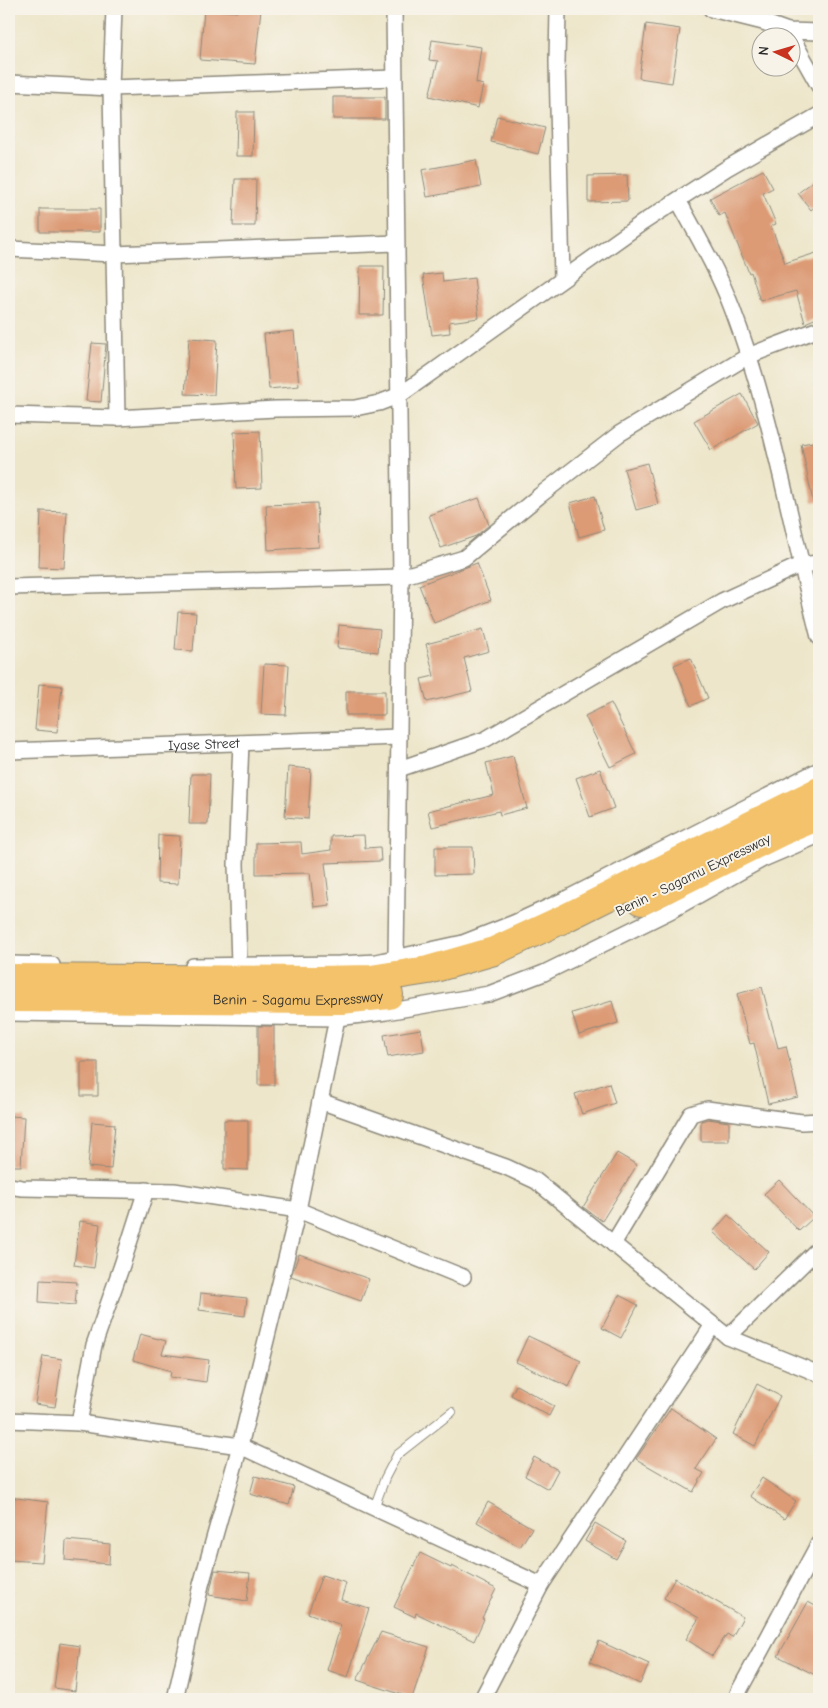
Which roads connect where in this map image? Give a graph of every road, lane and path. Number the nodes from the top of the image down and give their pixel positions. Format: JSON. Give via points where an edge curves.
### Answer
{"nodes":[{"id":1,"x":114,"y":9,"type":"edge"},
{"id":2,"x":394,"y":9,"type":"edge"},
{"id":3,"x":558,"y":9,"type":"edge"},
{"id":4,"x":711,"y":9,"type":"edge"},
{"id":5,"x":765,"y":15,"type":"edge"},
{"id":6,"x":784,"y":28,"type":"edge"},
{"id":7,"x":800,"y":31,"type":"edge"},
{"id":8,"x":819,"y":32,"type":"edge"},
{"id":9,"x":800,"y":52,"type":"edge"},
{"id":10,"x":394,"y":78,"type":"junction"},
{"id":11,"x":9,"y":83,"type":"edge"},
{"id":12,"x":819,"y":86,"type":"edge"},
{"id":13,"x":111,"y":88,"type":"junction"},
{"id":14,"x":819,"y":115,"type":"edge"},
{"id":15,"x":678,"y":200,"type":"junction"},
{"id":16,"x":396,"y":243,"type":"junction"},
{"id":17,"x":9,"y":249,"type":"edge"},
{"id":18,"x":114,"y":254,"type":"junction"},
{"id":19,"x":562,"y":279,"type":"junction"},
{"id":20,"x":819,"y":329,"type":"edge"},
{"id":21,"x":748,"y":356,"type":"junction"},
{"id":22,"x":400,"y":395,"type":"junction"},
{"id":23,"x":9,"y":415,"type":"edge"},
{"id":24,"x":117,"y":418,"type":"junction"},
{"id":25,"x":819,"y":564,"type":"edge"},
{"id":26,"x":800,"y":565,"type":"junction"},
{"id":27,"x":401,"y":577,"type":"junction"},
{"id":28,"x":9,"y":587,"type":"edge"},
{"id":29,"x":819,"y":637,"type":"edge"},
{"id":30,"x":399,"y":737,"type":"junction"},
{"id":31,"x":241,"y":743,"type":"junction"},
{"id":32,"x":9,"y":751,"type":"edge"},
{"id":33,"x":399,"y":769,"type":"junction"},
{"id":34,"x":819,"y":770,"type":"edge"},
{"id":35,"x":819,"y":791,"type":"edge"},
{"id":36,"x":819,"y":816,"type":"edge"},
{"id":37,"x":819,"y":835,"type":"edge"},
{"id":38,"x":396,"y":958,"type":"junction"},
{"id":39,"x":9,"y":964,"type":"edge"},
{"id":40,"x":239,"y":965,"type":"junction"},
{"id":41,"x":9,"y":978,"type":"edge"},
{"id":42,"x":9,"y":998,"type":"edge"},
{"id":43,"x":9,"y":1013,"type":"edge"},
{"id":44,"x":337,"y":1018,"type":"junction"},
{"id":45,"x":320,"y":1101,"type":"junction"},
{"id":46,"x":819,"y":1121,"type":"edge"},
{"id":47,"x":9,"y":1186,"type":"edge"},
{"id":48,"x":146,"y":1190,"type":"junction"},
{"id":49,"x":298,"y":1210,"type":"junction"},
{"id":50,"x":613,"y":1244,"type":"junction"},
{"id":51,"x":819,"y":1248,"type":"edge"},
{"id":52,"x":463,"y":1277,"type":"dead end"},
{"id":53,"x":713,"y":1325,"type":"junction"},
{"id":54,"x":728,"y":1336,"type":"junction"},
{"id":55,"x":819,"y":1374,"type":"edge"},
{"id":56,"x":452,"y":1412,"type":"dead end"},
{"id":57,"x":9,"y":1420,"type":"edge"},
{"id":58,"x":79,"y":1423,"type":"junction"},
{"id":59,"x":240,"y":1446,"type":"junction"},
{"id":60,"x":374,"y":1508,"type":"junction"},
{"id":61,"x":819,"y":1543,"type":"edge"},
{"id":62,"x":541,"y":1585,"type":"junction"},
{"id":63,"x":175,"y":1699,"type":"edge"},
{"id":64,"x":482,"y":1699,"type":"edge"},
{"id":65,"x":736,"y":1699,"type":"edge"}],
"edges":[{"from":1,"to":13,"type":"street"},
{"from":2,"to":10,"type":"street"},
{"from":3,"to":19,"type":"street"},
{"from":4,"to":5,"type":"street"},
{"from":5,"to":6,"type":"street"},
{"from":7,"to":8,"type":"street"},
{"from":9,"to":12,"type":"street"},
{"from":10,"to":13,"type":"street"},
{"from":10,"to":16,"type":"street"},
{"from":11,"to":13,"type":"street"},
{"from":13,"to":18,"type":"street"},
{"from":14,"to":15,"type":"street"},
{"from":15,"to":19,"type":"street"},
{"from":15,"to":21,"type":"street","via":[[732,307]]},
{"from":16,"to":18,"type":"street"},
{"from":16,"to":22,"type":"street"},
{"from":17,"to":18,"type":"street"},
{"from":18,"to":24,"type":"street"},
{"from":19,"to":22,"type":"street"},
{"from":20,"to":21,"type":"street"},
{"from":21,"to":26,"type":"street","via":[[763,405]]},
{"from":21,"to":27,"type":"street","via":[[619,434],[464,558]]},
{"from":22,"to":24,"type":"street","via":[[355,408]]},
{"from":22,"to":27,"type":"street"},
{"from":23,"to":24,"type":"street"},
{"from":25,"to":26,"type":"street"},
{"from":26,"to":29,"type":"street"},
{"from":26,"to":33,"type":"street","via":[[722,601],[486,739]]},
{"from":27,"to":28,"type":"street"},
{"from":27,"to":30,"type":"street"},
{"from":30,"to":31,"type":"street","name":"Iyase Street"},
{"from":30,"to":33,"type":"street"},
{"from":31,"to":32,"type":"street","name":"Iyase Street"},
{"from":31,"to":40,"type":"street","via":[[236,864]]},
{"from":33,"to":38,"type":"street"},
{"from":34,"to":38,"type":"street","via":[[514,923],[463,943]]},
{"from":35,"to":41,"type":"highway","via":[[494,951],[428,970],[371,979],[326,980]]},
{"from":36,"to":42,"type":"highway","name":"Benin - Sagamu Expressway","via":[[515,961],[402,992],[342,1000]]},
{"from":37,"to":44,"type":"street","via":[[763,858],[672,910],[535,977],[489,994]]},
{"from":38,"to":40,"type":"street","via":[[339,964]]},
{"from":39,"to":40,"type":"street"},
{"from":43,"to":44,"type":"street"},
{"from":44,"to":45,"type":"street"},
{"from":45,"to":49,"type":"street"},
{"from":45,"to":50,"type":"street","via":[[506,1166],[536,1182]]},
{"from":46,"to":50,"type":"street","via":[[792,1121],[707,1109],[691,1114]]},
{"from":47,"to":48,"type":"street"},
{"from":48,"to":49,"type":"street","via":[[174,1191]]},
{"from":48,"to":58,"type":"street","via":[[94,1345]]},
{"from":49,"to":52,"type":"street"},
{"from":49,"to":59,"type":"street"},
{"from":50,"to":53,"type":"street"},
{"from":51,"to":54,"type":"street"},
{"from":53,"to":54,"type":"street"},
{"from":53,"to":62,"type":"street"},
{"from":54,"to":55,"type":"street"},
{"from":56,"to":60,"type":"lane","via":[[397,1455]]},
{"from":57,"to":58,"type":"street"},
{"from":58,"to":59,"type":"street"},
{"from":59,"to":60,"type":"street"},
{"from":59,"to":63,"type":"street","via":[[201,1585]]},
{"from":60,"to":62,"type":"street"},
{"from":61,"to":65,"type":"street"},
{"from":62,"to":64,"type":"street"}]}
